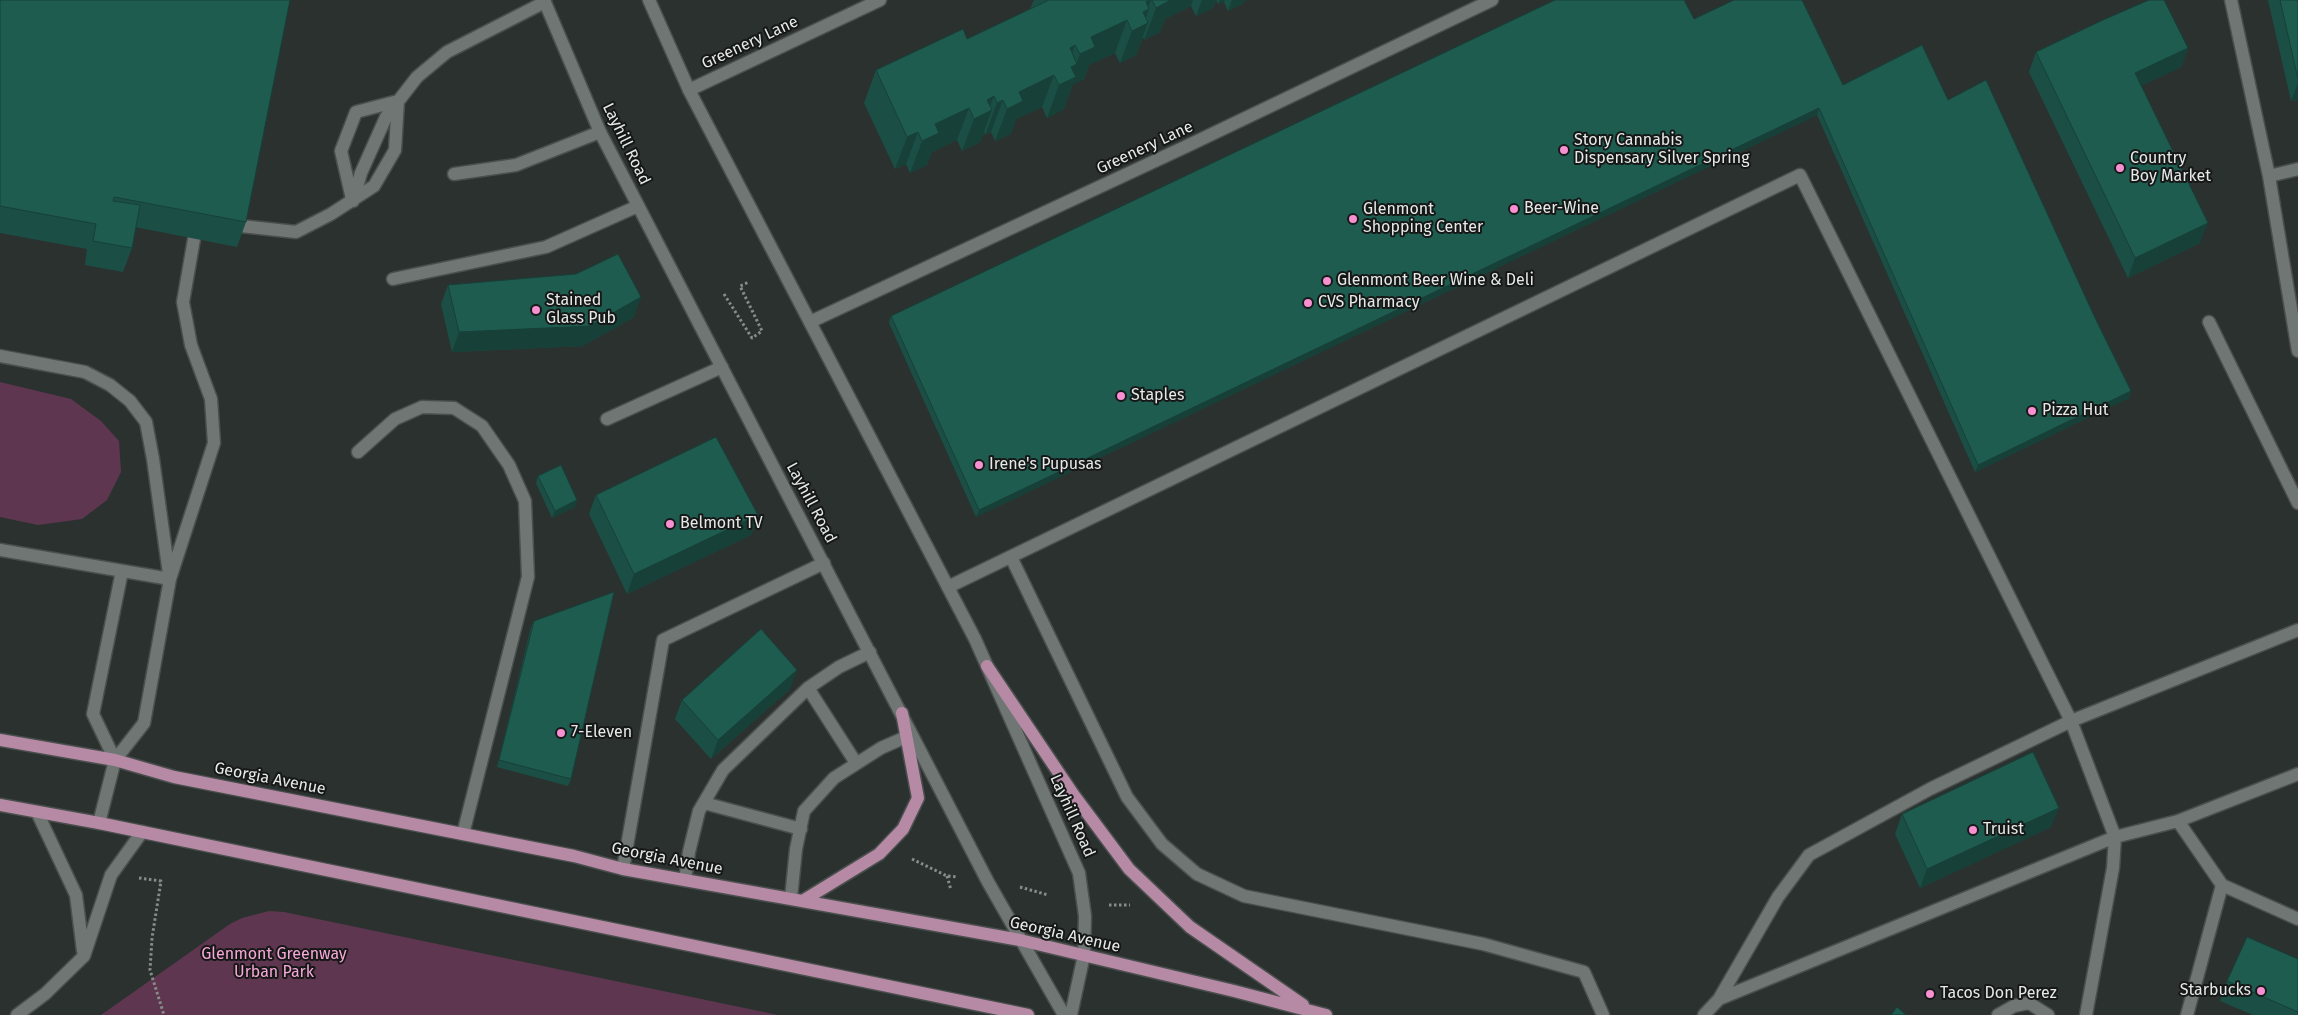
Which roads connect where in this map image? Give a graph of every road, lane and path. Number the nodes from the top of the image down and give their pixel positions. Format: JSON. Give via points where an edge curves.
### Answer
{"nodes":[{"id":1,"x":649,"y":0,"type":"edge"},
{"id":2,"x":880,"y":0,"type":"edge"},
{"id":3,"x":1492,"y":0,"type":"edge"},
{"id":4,"x":2231,"y":0,"type":"edge"},
{"id":5,"x":544,"y":1,"type":"edge"},
{"id":6,"x":689,"y":90,"type":"junction"},
{"id":7,"x":398,"y":101,"type":"junction"},
{"id":8,"x":600,"y":132,"type":"junction"},
{"id":9,"x":2298,"y":170,"type":"edge"},
{"id":10,"x":454,"y":174,"type":"dead end"},
{"id":11,"x":2269,"y":176,"type":"junction"},
{"id":12,"x":352,"y":201,"type":"junction"},
{"id":13,"x":638,"y":206,"type":"junction"},
{"id":14,"x":241,"y":226,"type":"edge"},
{"id":15,"x":194,"y":239,"type":"edge"},
{"id":16,"x":392,"y":279,"type":"dead end"},
{"id":17,"x":749,"y":282,"type":"dead end"},
{"id":18,"x":724,"y":294,"type":"dead end"},
{"id":19,"x":810,"y":322,"type":"junction"},
{"id":20,"x":2209,"y":322,"type":"dead end"},
{"id":21,"x":2298,"y":351,"type":"edge"},
{"id":22,"x":0,"y":356,"type":"edge"},
{"id":23,"x":722,"y":367,"type":"junction"},
{"id":24,"x":607,"y":419,"type":"dead end"},
{"id":25,"x":358,"y":452,"type":"dead end"},
{"id":26,"x":2298,"y":504,"type":"edge"},
{"id":27,"x":0,"y":550,"type":"edge"},
{"id":28,"x":1011,"y":557,"type":"junction"},
{"id":29,"x":824,"y":563,"type":"junction"},
{"id":30,"x":122,"y":572,"type":"junction"},
{"id":31,"x":170,"y":579,"type":"junction"},
{"id":32,"x":948,"y":587,"type":"junction"},
{"id":33,"x":2298,"y":630,"type":"edge"},
{"id":34,"x":870,"y":652,"type":"junction"},
{"id":35,"x":988,"y":666,"type":"junction"},
{"id":36,"x":808,"y":688,"type":"junction"},
{"id":37,"x":902,"y":713,"type":"junction"},
{"id":38,"x":2071,"y":721,"type":"junction"},
{"id":39,"x":906,"y":737,"type":"junction"},
{"id":40,"x":0,"y":740,"type":"edge"},
{"id":41,"x":115,"y":760,"type":"junction"},
{"id":42,"x":856,"y":763,"type":"junction"},
{"id":43,"x":2298,"y":774,"type":"edge"},
{"id":44,"x":704,"y":803,"type":"junction"},
{"id":45,"x":0,"y":805,"type":"edge"},
{"id":46,"x":37,"y":812,"type":"junction"},
{"id":47,"x":2178,"y":821,"type":"junction"},
{"id":48,"x":99,"y":823,"type":"junction"},
{"id":49,"x":801,"y":829,"type":"junction"},
{"id":50,"x":142,"y":832,"type":"junction"},
{"id":51,"x":463,"y":834,"type":"junction"},
{"id":52,"x":2115,"y":836,"type":"junction"},
{"id":53,"x":912,"y":859,"type":"dead end"},
{"id":54,"x":623,"y":869,"type":"junction"},
{"id":55,"x":111,"y":875,"type":"junction"},
{"id":56,"x":947,"y":876,"type":"junction"},
{"id":57,"x":961,"y":878,"type":"dead end"},
{"id":58,"x":685,"y":880,"type":"junction"},
{"id":59,"x":2222,"y":885,"type":"junction"},
{"id":60,"x":1020,"y":887,"type":"dead end"},
{"id":61,"x":951,"y":890,"type":"dead end"},
{"id":62,"x":1048,"y":896,"type":"dead end"},
{"id":63,"x":791,"y":898,"type":"junction"},
{"id":64,"x":804,"y":900,"type":"junction"},
{"id":65,"x":1103,"y":905,"type":"dead end"},
{"id":66,"x":1132,"y":905,"type":"dead end"},
{"id":67,"x":2298,"y":919,"type":"edge"},
{"id":68,"x":1020,"y":940,"type":"junction"},
{"id":69,"x":1084,"y":955,"type":"junction"},
{"id":70,"x":84,"y":956,"type":"junction"},
{"id":71,"x":1719,"y":999,"type":"junction"},
{"id":72,"x":1309,"y":1009,"type":"junction"},
{"id":73,"x":17,"y":1015,"type":"edge"},
{"id":74,"x":164,"y":1015,"type":"edge"},
{"id":75,"x":1028,"y":1015,"type":"edge"},
{"id":76,"x":1064,"y":1015,"type":"edge"},
{"id":77,"x":1071,"y":1015,"type":"edge"},
{"id":78,"x":1326,"y":1015,"type":"edge"},
{"id":79,"x":1603,"y":1015,"type":"edge"},
{"id":80,"x":1704,"y":1015,"type":"edge"},
{"id":81,"x":1998,"y":1015,"type":"edge"},
{"id":82,"x":2048,"y":1015,"type":"edge"},
{"id":83,"x":2086,"y":1015,"type":"edge"},
{"id":84,"x":2187,"y":1015,"type":"edge"}],
"edges":[{"from":1,"to":6,"type":"main road","name":"Layhill Road"},
{"from":2,"to":6,"type":"main road","name":"Greenery Lane"},
{"from":3,"to":19,"type":"main road","name":"Greenery Lane"},
{"from":4,"to":11,"type":"main road"},
{"from":5,"to":7,"type":"main road","via":[[447,52],[416,77]]},
{"from":5,"to":8,"type":"main road","name":"Layhill Road"},
{"from":6,"to":19,"type":"main road","name":"Layhill Road"},
{"from":7,"to":12,"type":"main road","via":[[386,117]]},
{"from":7,"to":12,"type":"main road","via":[[395,150],[374,186]]},
{"from":7,"to":12,"type":"main road","via":[[356,112],[341,151]]},
{"from":8,"to":10,"type":"main road","via":[[516,165]]},
{"from":8,"to":13,"type":"main road","name":"Layhill Road"},
{"from":9,"to":11,"type":"main road"},
{"from":11,"to":21,"type":"main road"},
{"from":12,"to":14,"type":"main road","via":[[296,232]]},
{"from":13,"to":16,"type":"main road","via":[[546,247]]},
{"from":13,"to":23,"type":"main road","name":"Layhill Road"},
{"from":15,"to":31,"type":"main road","via":[[183,302],[191,345],[211,399],[214,443]]},
{"from":17,"to":18,"type":"path","via":[[740,286],[762,331],[752,338]]},
{"from":19,"to":32,"type":"main road","name":"Layhill Road"},
{"from":20,"to":26,"type":"main road"},
{"from":22,"to":31,"type":"main road","via":[[85,372],[110,385],[130,401],[146,422]]},
{"from":23,"to":24,"type":"main road"},
{"from":23,"to":29,"type":"main road","name":"Layhill Road"},
{"from":25,"to":51,"type":"main road","via":[[396,419],[422,407],[454,408],[482,426],[509,464],[525,501],[528,577]]},
{"from":27,"to":30,"type":"main road"},
{"from":28,"to":32,"type":"main road"},
{"from":28,"to":38,"type":"main road","via":[[1800,175]]},
{"from":28,"to":79,"type":"main road","via":[[1127,797],[1162,844],[1197,874],[1244,896],[1483,944],[1584,972]]},
{"from":29,"to":34,"type":"main road","name":"Layhill Road"},
{"from":29,"to":54,"type":"main road","via":[[663,640]]},
{"from":30,"to":31,"type":"main road"},
{"from":30,"to":41,"type":"main road","via":[[93,714]]},
{"from":31,"to":41,"type":"main road","via":[[144,723]]},
{"from":32,"to":35,"type":"main road","name":"Layhill Road"},
{"from":33,"to":38,"type":"main road"},
{"from":34,"to":36,"type":"main road","via":[[839,667]]},
{"from":34,"to":37,"type":"main road","name":"Layhill Road"},
{"from":35,"to":69,"type":"main road","name":"Layhill Road","via":[[1080,873],[1085,916]]},
{"from":35,"to":72,"type":"main road","via":[[1073,794],[1130,869],[1190,927]]},
{"from":36,"to":42,"type":"main road"},
{"from":36,"to":44,"type":"main road","via":[[723,770]]},
{"from":37,"to":39,"type":"main road"},
{"from":37,"to":68,"type":"main road","name":"Layhill Road"},
{"from":38,"to":52,"type":"main road"},
{"from":38,"to":71,"type":"main road","via":[[1930,788],[1809,855],[1778,897]]},
{"from":39,"to":42,"type":"main road"},
{"from":39,"to":64,"type":"main road","via":[[918,798],[903,829],[879,854]]},
{"from":40,"to":41,"type":"main road","name":"Georgia Avenue"},
{"from":41,"to":48,"type":"main road"},
{"from":41,"to":51,"type":"main road","name":"Georgia Avenue","via":[[174,777]]},
{"from":42,"to":49,"type":"main road","via":[[834,778],[804,811]]},
{"from":43,"to":47,"type":"main road"},
{"from":44,"to":49,"type":"main road"},
{"from":44,"to":58,"type":"main road","via":[[688,852]]},
{"from":45,"to":46,"type":"main road"},
{"from":46,"to":48,"type":"main road"},
{"from":46,"to":70,"type":"main road","via":[[76,894]]},
{"from":47,"to":52,"type":"main road"},
{"from":47,"to":59,"type":"main road"},
{"from":48,"to":50,"type":"main road"},
{"from":49,"to":63,"type":"main road"},
{"from":50,"to":55,"type":"main road"},
{"from":50,"to":75,"type":"main road"},
{"from":51,"to":54,"type":"main road","name":"Georgia Avenue"},
{"from":52,"to":71,"type":"main road"},
{"from":52,"to":83,"type":"main road","via":[[2113,868]]},
{"from":53,"to":56,"type":"path"},
{"from":54,"to":58,"type":"main road","name":"Georgia Avenue"},
{"from":55,"to":70,"type":"main road"},
{"from":55,"to":74,"type":"path","via":[[161,881],[150,970]]},
{"from":56,"to":57,"type":"path"},
{"from":56,"to":61,"type":"path"},
{"from":58,"to":63,"type":"main road","name":"Georgia Avenue"},
{"from":59,"to":67,"type":"main road"},
{"from":59,"to":84,"type":"main road"},
{"from":60,"to":62,"type":"path"},
{"from":63,"to":64,"type":"main road","name":"Georgia Avenue"},
{"from":64,"to":68,"type":"main road","name":"Georgia Avenue"},
{"from":65,"to":66,"type":"path"},
{"from":68,"to":69,"type":"main road","name":"Georgia Avenue"},
{"from":68,"to":76,"type":"main road","name":"Layhill Road"},
{"from":69,"to":72,"type":"main road","name":"Georgia Avenue"},
{"from":69,"to":77,"type":"main road","name":"Layhill Road"},
{"from":70,"to":73,"type":"main road","via":[[45,994]]},
{"from":71,"to":80,"type":"main road"},
{"from":72,"to":78,"type":"main road","name":"Georgia Avenue"},
{"from":81,"to":82,"type":"main road","via":[[2014,1006],[2029,1003]]}]}
